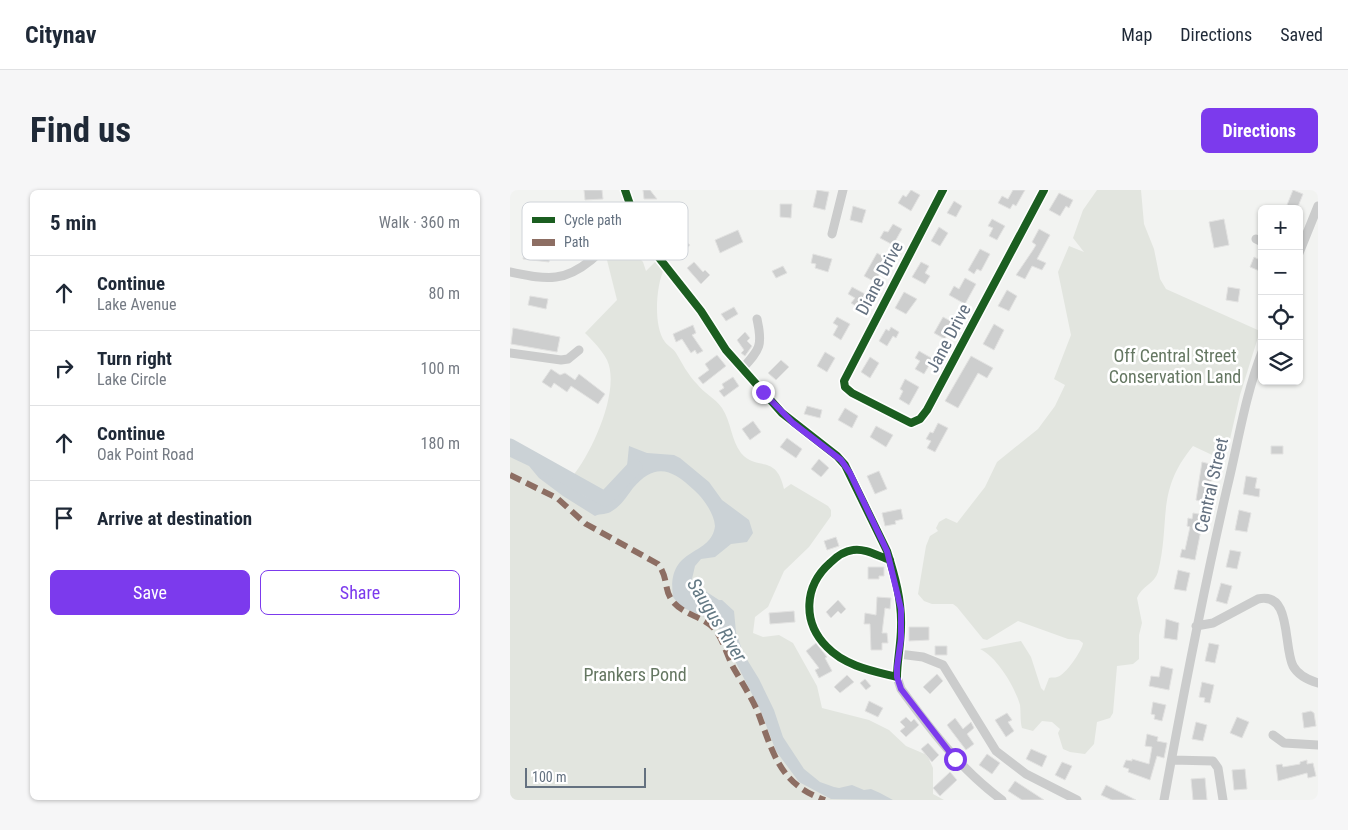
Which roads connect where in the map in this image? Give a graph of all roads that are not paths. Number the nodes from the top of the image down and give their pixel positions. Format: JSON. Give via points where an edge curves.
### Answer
{"nodes":[{"id":1,"x":626,"y":190,"type":"edge"},
{"id":2,"x":843,"y":190,"type":"edge"},
{"id":3,"x":943,"y":190,"type":"edge"},
{"id":4,"x":1044,"y":190,"type":"edge"},
{"id":5,"x":630,"y":202,"type":"edge"},
{"id":6,"x":1318,"y":206,"type":"edge"},
{"id":7,"x":832,"y":234,"type":"dead end"},
{"id":8,"x":1300,"y":250,"type":"edge"},
{"id":9,"x":590,"y":260,"type":"edge"},
{"id":10,"x":661,"y":260,"type":"edge"},
{"id":11,"x":510,"y":272,"type":"edge"},
{"id":12,"x":757,"y":319,"type":"dead end"},
{"id":13,"x":579,"y":350,"type":"dead end"},
{"id":14,"x":510,"y":353,"type":"edge"},
{"id":15,"x":1258,"y":366,"type":"edge"},
{"id":16,"x":742,"y":369,"type":"junction"},
{"id":17,"x":844,"y":381,"type":"joint"},
{"id":18,"x":890,"y":560,"type":"junction"},
{"id":19,"x":1196,"y":626,"type":"junction"},
{"id":20,"x":899,"y":654,"type":"junction"},
{"id":21,"x":897,"y":677,"type":"junction"},
{"id":22,"x":1318,"y":682,"type":"edge"},
{"id":23,"x":1273,"y":735,"type":"dead end"},
{"id":24,"x":1318,"y":745,"type":"edge"},
{"id":25,"x":1172,"y":760,"type":"junction"},
{"id":26,"x":1074,"y":799,"type":"edge"},
{"id":27,"x":1002,"y":800,"type":"edge"},
{"id":28,"x":1164,"y":800,"type":"edge"},
{"id":29,"x":1223,"y":800,"type":"edge"}],
"edges":[{"from":1,"to":5,"type":"street"},
{"from":2,"to":7,"type":"street"},
{"from":3,"to":17,"type":"street","name":"Diane Drive"},
{"from":4,"to":17,"type":"street","name":"Jane Drive","via":[[920,419],[911,423],[904,421],[852,393]]},
{"from":6,"to":8,"type":"street"},
{"from":9,"to":11,"type":"street","via":[[572,272],[550,277]]},
{"from":10,"to":16,"type":"street"},
{"from":12,"to":16,"type":"street","via":[[761,340],[759,349]]},
{"from":13,"to":14,"type":"street","via":[[568,359],[561,360]]},
{"from":15,"to":19,"type":"street","name":"Central Street"},
{"from":16,"to":18,"type":"street","via":[[793,423],[841,460]]},
{"from":18,"to":20,"type":"street","via":[[901,609]]},
{"from":18,"to":21,"type":"street","via":[[861,550],[847,551],[838,556],[815,580],[809,613],[815,632],[827,648],[861,668]]},
{"from":19,"to":22,"type":"street","via":[[1213,623],[1266,597],[1276,602],[1282,611],[1293,666],[1302,677]]},
{"from":19,"to":25,"type":"street","name":"Central Street"},
{"from":20,"to":21,"type":"street"},
{"from":20,"to":26,"type":"street","via":[[923,657],[943,665],[996,751],[1014,766]]},
{"from":21,"to":27,"type":"street","via":[[901,689],[937,739]]},
{"from":23,"to":24,"type":"street","via":[[1284,744]]},
{"from":25,"to":28,"type":"street","name":"Central Street"},
{"from":25,"to":29,"type":"street","via":[[1213,761],[1217,764]]}]}
